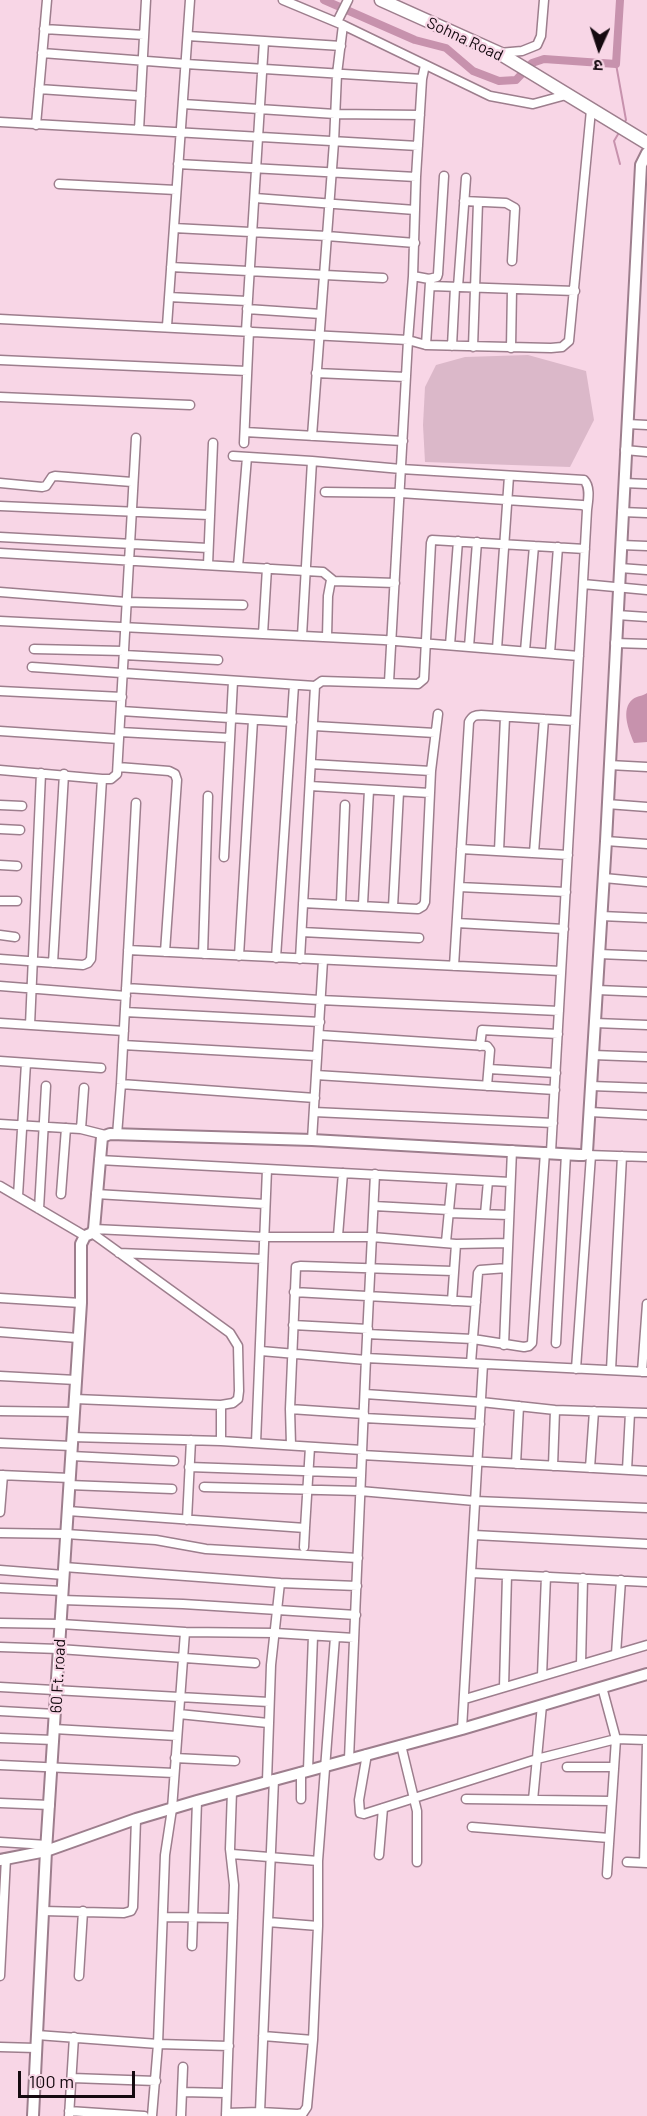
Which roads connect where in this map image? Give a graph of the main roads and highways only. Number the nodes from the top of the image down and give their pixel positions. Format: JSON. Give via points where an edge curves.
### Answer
{"nodes":[{"id":1,"x":381,"y":0,"type":"edge"},
{"id":2,"x":647,"y":143,"type":"edge"}],
"edges":[{"from":1,"to":2,"type":"main road","name":"Sohna Road","via":[[499,53]]}]}
